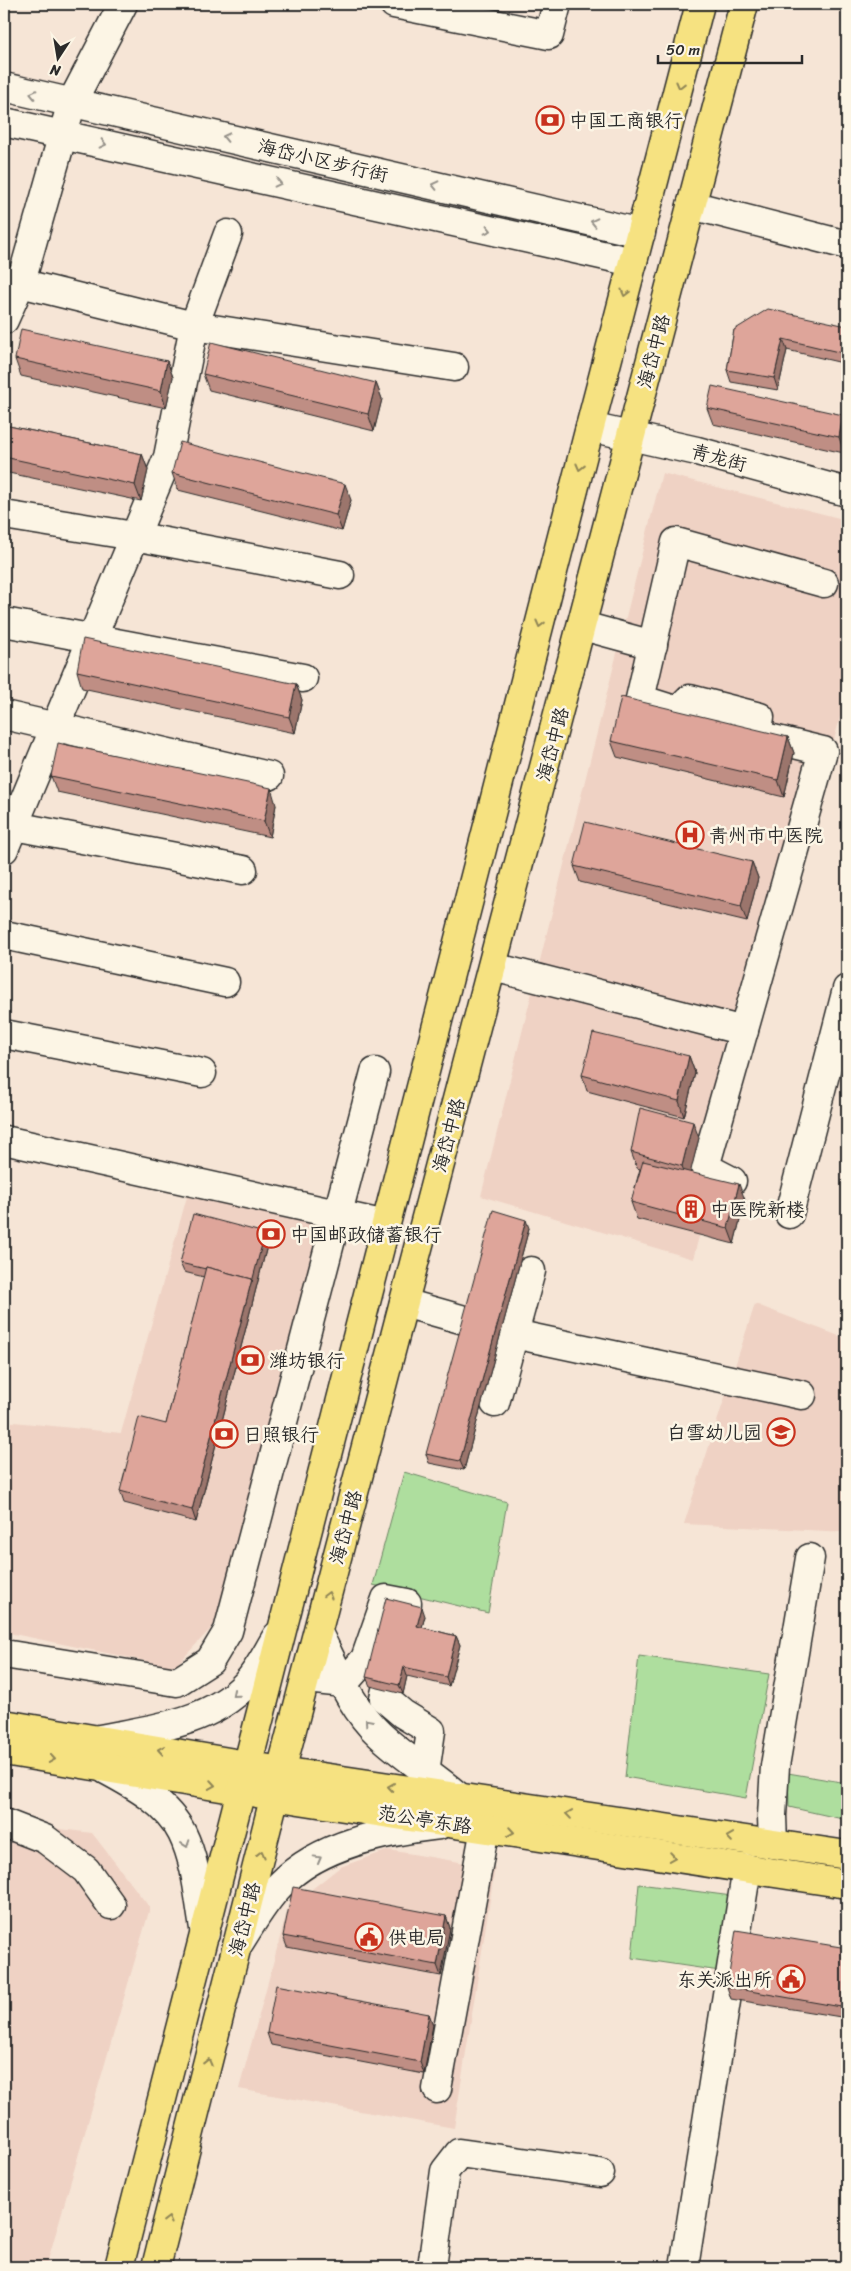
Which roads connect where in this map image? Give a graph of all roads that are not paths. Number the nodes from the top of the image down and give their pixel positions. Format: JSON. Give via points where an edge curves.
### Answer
{"nodes":[{"id":1,"x":123,"y":4,"type":"edge"},
{"id":2,"x":394,"y":4,"type":"edge"},
{"id":3,"x":557,"y":4,"type":"edge"},
{"id":4,"x":700,"y":4,"type":"edge"},
{"id":5,"x":744,"y":4,"type":"edge"},
{"id":6,"x":4,"y":87,"type":"edge"},
{"id":7,"x":72,"y":102,"type":"junction"},
{"id":8,"x":4,"y":122,"type":"edge"},
{"id":9,"x":62,"y":134,"type":"junction"},
{"id":10,"x":691,"y":205,"type":"junction"},
{"id":11,"x":641,"y":232,"type":"junction"},
{"id":12,"x":228,"y":234,"type":"dead end"},
{"id":13,"x":847,"y":245,"type":"edge"},
{"id":14,"x":633,"y":262,"type":"junction"},
{"id":15,"x":13,"y":280,"type":"edge"},
{"id":16,"x":4,"y":320,"type":"edge"},
{"id":17,"x":194,"y":326,"type":"junction"},
{"id":18,"x":454,"y":367,"type":"dead end"},
{"id":19,"x":590,"y":426,"type":"junction"},
{"id":20,"x":631,"y":436,"type":"junction"},
{"id":21,"x":847,"y":492,"type":"edge"},
{"id":22,"x":4,"y":515,"type":"edge"},
{"id":23,"x":134,"y":536,"type":"junction"},
{"id":24,"x":340,"y":575,"type":"dead end"},
{"id":25,"x":824,"y":583,"type":"dead end"},
{"id":26,"x":4,"y":622,"type":"edge"},
{"id":27,"x":583,"y":626,"type":"junction"},
{"id":28,"x":90,"y":639,"type":"junction"},
{"id":29,"x":652,"y":645,"type":"junction"},
{"id":30,"x":303,"y":678,"type":"dead end"},
{"id":31,"x":4,"y":715,"type":"edge"},
{"id":32,"x":55,"y":727,"type":"junction"},
{"id":33,"x":269,"y":776,"type":"dead end"},
{"id":34,"x":7,"y":833,"type":"edge"},
{"id":35,"x":243,"y":870,"type":"dead end"},
{"id":36,"x":4,"y":935,"type":"edge"},
{"id":37,"x":493,"y":967,"type":"junction"},
{"id":38,"x":225,"y":982,"type":"dead end"},
{"id":39,"x":847,"y":989,"type":"edge"},
{"id":40,"x":744,"y":1031,"type":"junction"},
{"id":41,"x":4,"y":1034,"type":"edge"},
{"id":42,"x":375,"y":1072,"type":"dead end"},
{"id":43,"x":202,"y":1073,"type":"dead end"},
{"id":44,"x":4,"y":1140,"type":"edge"},
{"id":45,"x":732,"y":1180,"type":"edge"},
{"id":46,"x":789,"y":1214,"type":"dead end"},
{"id":47,"x":386,"y":1224,"type":"junction"},
{"id":48,"x":531,"y":1271,"type":"dead end"},
{"id":49,"x":404,"y":1303,"type":"junction"},
{"id":50,"x":514,"y":1334,"type":"junction"},
{"id":51,"x":802,"y":1395,"type":"dead end"},
{"id":52,"x":495,"y":1403,"type":"dead end"},
{"id":53,"x":810,"y":1558,"type":"dead end"},
{"id":54,"x":406,"y":1611,"type":"edge"},
{"id":55,"x":283,"y":1626,"type":"junction"},
{"id":56,"x":318,"y":1633,"type":"junction"},
{"id":57,"x":4,"y":1654,"type":"edge"},
{"id":58,"x":306,"y":1679,"type":"junction"},
{"id":59,"x":344,"y":1683,"type":"junction"},
{"id":60,"x":386,"y":1690,"type":"edge"},
{"id":61,"x":4,"y":1724,"type":"edge"},
{"id":62,"x":99,"y":1739,"type":"junction"},
{"id":63,"x":4,"y":1751,"type":"edge"},
{"id":64,"x":100,"y":1767,"type":"junction"},
{"id":65,"x":244,"y":1777,"type":"junction"},
{"id":66,"x":424,"y":1781,"type":"junction"},
{"id":67,"x":278,"y":1784,"type":"junction"},
{"id":68,"x":456,"y":1810,"type":"junction"},
{"id":69,"x":4,"y":1823,"type":"edge"},
{"id":70,"x":484,"y":1828,"type":"junction"},
{"id":71,"x":773,"y":1844,"type":"junction"},
{"id":72,"x":847,"y":1855,"type":"edge"},
{"id":73,"x":747,"y":1868,"type":"junction"},
{"id":74,"x":847,"y":1884,"type":"edge"},
{"id":75,"x":111,"y":1905,"type":"dead end"},
{"id":76,"x":205,"y":1934,"type":"junction"},
{"id":77,"x":238,"y":1944,"type":"junction"},
{"id":78,"x":436,"y":2089,"type":"dead end"},
{"id":79,"x":600,"y":2173,"type":"dead end"},
{"id":80,"x":119,"y":2267,"type":"edge"},
{"id":81,"x":156,"y":2267,"type":"edge"},
{"id":82,"x":432,"y":2267,"type":"edge"},
{"id":83,"x":684,"y":2267,"type":"edge"}],
"edges":[{"from":1,"to":7,"type":"street"},
{"from":2,"to":3,"type":"street","via":[[549,35]]},
{"from":4,"to":11,"type":"main road","name":"海岱中路","one_way":true},
{"from":5,"to":10,"type":"main road","name":"海岱中路"},
{"from":7,"to":6,"type":"street","name":"海岱小区步行街","one_way":true},
{"from":7,"to":9,"type":"street"},
{"from":11,"to":7,"type":"street","name":"海岱小区步行街","one_way":true},
{"from":8,"to":9,"type":"street","name":"海岱小区步行街"},
{"from":9,"to":14,"type":"street","name":"海岱小区步行街","one_way":true},
{"from":9,"to":15,"type":"street"},
{"from":10,"to":13,"type":"street"},
{"from":10,"to":20,"type":"main road","name":"海岱中路"},
{"from":11,"to":14,"type":"main road","name":"海岱中路"},
{"from":12,"to":17,"type":"street"},
{"from":14,"to":19,"type":"main road","name":"海岱中路","one_way":true},
{"from":15,"to":16,"type":"street"},
{"from":15,"to":17,"type":"street"},
{"from":17,"to":18,"type":"street"},
{"from":17,"to":23,"type":"street","via":[[168,457]]},
{"from":19,"to":20,"type":"street","name":"青龙街"},
{"from":19,"to":47,"type":"main road","name":"海岱中路","one_way":true},
{"from":20,"to":21,"type":"street","name":"青龙街","via":[[697,450]]},
{"from":20,"to":27,"type":"main road","name":"海岱中路"},
{"from":22,"to":23,"type":"street"},
{"from":23,"to":24,"type":"street"},
{"from":23,"to":28,"type":"street"},
{"from":25,"to":29,"type":"street","via":[[676,542]]},
{"from":26,"to":28,"type":"street"},
{"from":27,"to":29,"type":"street"},
{"from":27,"to":37,"type":"main road","name":"海岱中路"},
{"from":28,"to":30,"type":"street"},
{"from":28,"to":32,"type":"street"},
{"from":29,"to":40,"type":"street","via":[[640,698],[678,711],[690,699],[760,717],[757,735],[823,751]]},
{"from":31,"to":32,"type":"street"},
{"from":32,"to":33,"type":"street"},
{"from":32,"to":34,"type":"street"},
{"from":34,"to":35,"type":"street"},
{"from":36,"to":38,"type":"street"},
{"from":37,"to":40,"type":"street"},
{"from":37,"to":49,"type":"main road","name":"海岱中路"},
{"from":39,"to":46,"type":"street"},
{"from":40,"to":45,"type":"street","via":[[705,1167]]},
{"from":41,"to":43,"type":"street"},
{"from":42,"to":57,"type":"street","via":[[228,1631],[210,1661],[177,1682]]},
{"from":44,"to":47,"type":"street"},
{"from":47,"to":55,"type":"main road","name":"海岱中路"},
{"from":48,"to":50,"type":"street"},
{"from":49,"to":50,"type":"street"},
{"from":56,"to":49,"type":"main road","name":"海岱中路","one_way":true},
{"from":50,"to":51,"type":"street"},
{"from":50,"to":52,"type":"street"},
{"from":53,"to":71,"type":"street","via":[[775,1766]]},
{"from":54,"to":59,"type":"street","via":[[407,1603],[386,1599],[365,1659]]},
{"from":55,"to":62,"type":"street","one_way":true,"via":[[258,1668],[231,1698],[188,1720]]},
{"from":55,"to":65,"type":"main road","name":"海岱中路"},
{"from":56,"to":58,"type":"main road","name":"海岱中路"},
{"from":56,"to":59,"type":"street"},
{"from":58,"to":59,"type":"street"},
{"from":58,"to":67,"type":"main road","name":"海岱中路"},
{"from":66,"to":59,"type":"street","one_way":true,"via":[[364,1718]]},
{"from":60,"to":66,"type":"street","via":[[384,1698],[430,1731]]},
{"from":61,"to":62,"type":"main road","name":"范公亭东路"},
{"from":65,"to":62,"type":"main road","name":"范公亭东路","one_way":true},
{"from":63,"to":64,"type":"main road","name":"范公亭东路","one_way":true},
{"from":64,"to":65,"type":"main road","name":"范公亭东路","one_way":true},
{"from":64,"to":76,"type":"street","one_way":true,"via":[[136,1785],[164,1809],[182,1832],[191,1860]]},
{"from":65,"to":67,"type":"main road","name":"范公亭东路"},
{"from":65,"to":76,"type":"main road","name":"海岱中路"},
{"from":66,"to":67,"type":"main road","name":"范公亭东路","one_way":true},
{"from":66,"to":68,"type":"main road","name":"范公亭东路"},
{"from":67,"to":68,"type":"main road","name":"范公亭东路"},
{"from":77,"to":67,"type":"main road","name":"海岱中路","one_way":true},
{"from":68,"to":70,"type":"main road","name":"范公亭东路"},
{"from":71,"to":68,"type":"main road","name":"范公亭东路","one_way":true},
{"from":77,"to":68,"type":"street","one_way":true,"via":[[281,1883],[310,1863],[345,1845]]},
{"from":69,"to":75,"type":"street","via":[[45,1839],[86,1870]]},
{"from":70,"to":73,"type":"main road","name":"范公亭东路","one_way":true},
{"from":70,"to":78,"type":"street"},
{"from":71,"to":72,"type":"main road","name":"范公亭东路"},
{"from":73,"to":74,"type":"main road","name":"范公亭东路"},
{"from":73,"to":83,"type":"street"},
{"from":76,"to":80,"type":"main road","name":"海岱中路"},
{"from":81,"to":77,"type":"main road","name":"海岱中路","one_way":true},
{"from":79,"to":82,"type":"street","via":[[459,2154],[445,2171]]}]}
